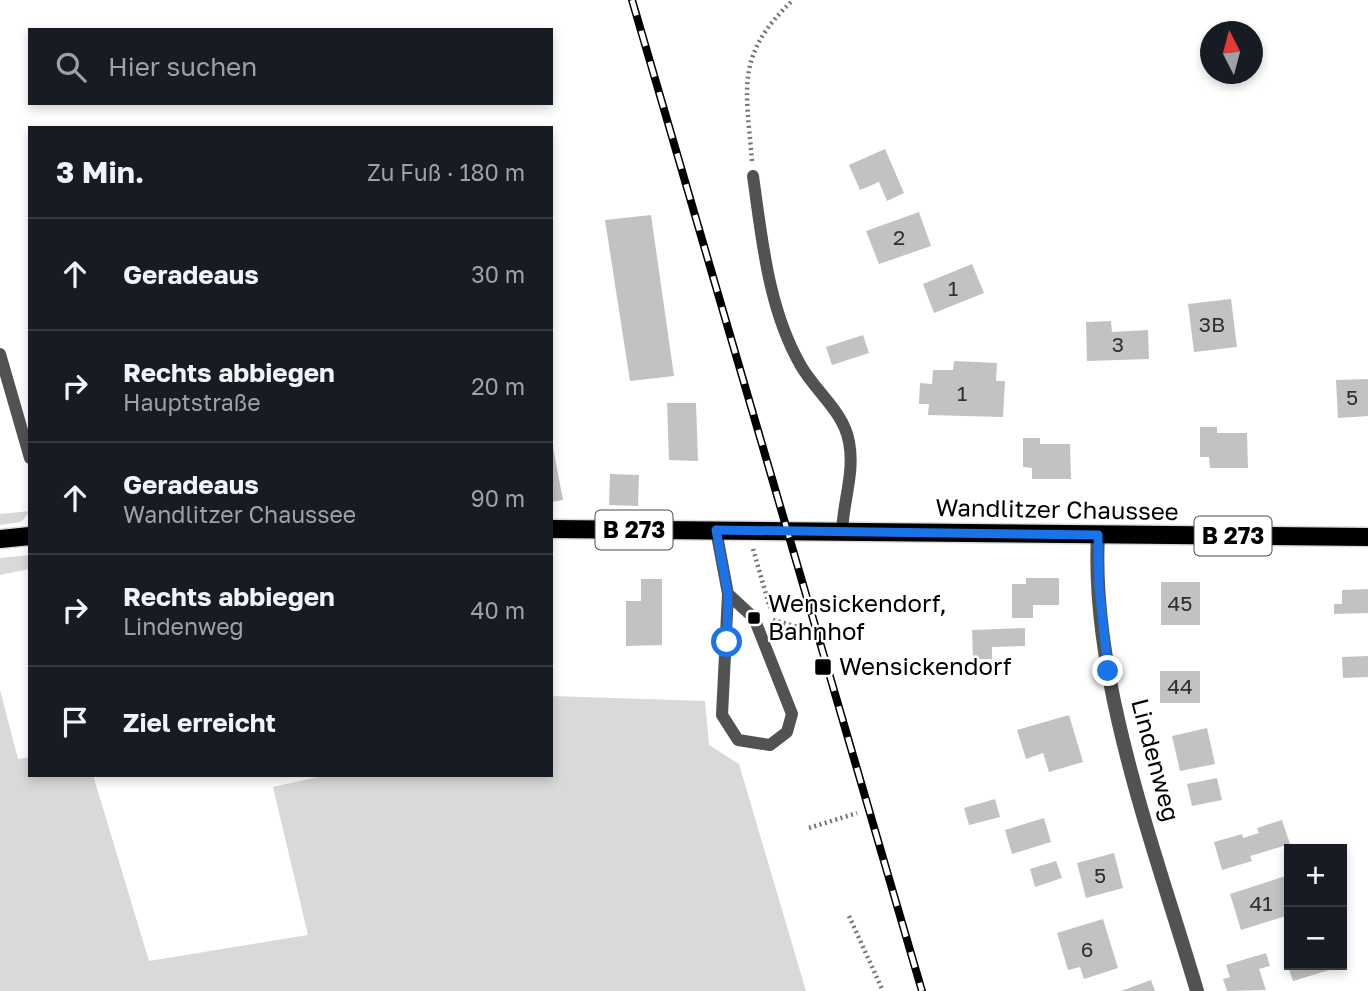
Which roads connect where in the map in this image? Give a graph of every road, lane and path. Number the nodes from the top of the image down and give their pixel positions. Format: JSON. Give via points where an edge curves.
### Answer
{"nodes":[{"id":1,"x":793,"y":0,"type":"edge"},
{"id":2,"x":753,"y":176,"type":"joint"},
{"id":3,"x":0,"y":354,"type":"edge"},
{"id":4,"x":28,"y":451,"type":"edge"},
{"id":5,"x":553,"y":529,"type":"edge"},
{"id":6,"x":716,"y":530,"type":"junction"},
{"id":7,"x":842,"y":532,"type":"junction"},
{"id":8,"x":1098,"y":535,"type":"junction"},
{"id":9,"x":28,"y":536,"type":"edge"},
{"id":10,"x":1368,"y":537,"type":"edge"},
{"id":11,"x":0,"y":539,"type":"edge"},
{"id":12,"x":753,"y":549,"type":"dead end"},
{"id":13,"x":728,"y":594,"type":"junction"},
{"id":14,"x":804,"y":629,"type":"dead end"},
{"id":15,"x":857,"y":813,"type":"dead end"},
{"id":16,"x":809,"y":828,"type":"dead end"},
{"id":17,"x":849,"y":916,"type":"dead end"},
{"id":18,"x":883,"y":991,"type":"edge"},
{"id":19,"x":1197,"y":991,"type":"edge"}],
"edges":[{"from":1,"to":2,"type":"path","via":[[769,23],[752,58],[748,99]]},
{"from":2,"to":7,"type":"lane","via":[[780,320],[801,366],[838,415],[849,441],[851,470]]},
{"from":3,"to":4,"type":"lane"},
{"from":5,"to":6,"type":"main road","number":"B 273"},
{"from":6,"to":7,"type":"main road","name":"Wandlitzer Chaussee","number":"B 273"},
{"from":6,"to":13,"type":"lane"},
{"from":7,"to":8,"type":"main road","name":"Wandlitzer Chaussee","number":"B 273"},
{"from":8,"to":10,"type":"main road","name":"Wandlitzer Chaussee","number":"B 273"},
{"from":8,"to":19,"type":"street","name":"Lindenweg","via":[[1108,671]]},
{"from":9,"to":11,"type":"main road"},
{"from":12,"to":14,"type":"path","via":[[773,622]]},
{"from":13,"to":13,"type":"lane","via":[[722,715],[738,740],[770,745],[787,732],[792,714],[754,618]]},
{"from":15,"to":16,"type":"path"},
{"from":17,"to":18,"type":"path"}]}
